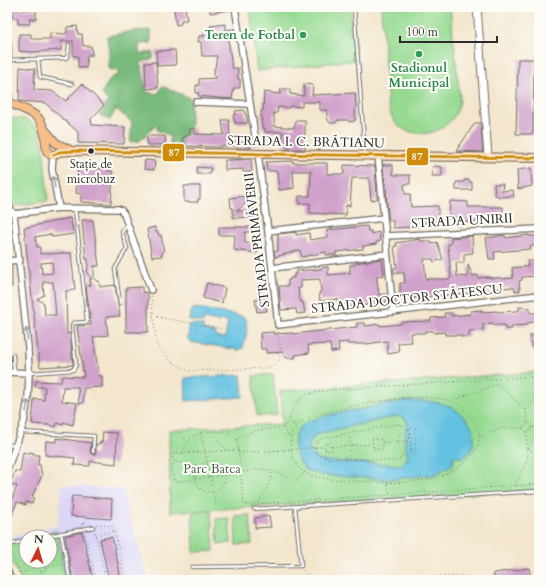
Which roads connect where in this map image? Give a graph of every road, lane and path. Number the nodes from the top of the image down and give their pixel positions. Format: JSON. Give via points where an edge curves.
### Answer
{"nodes":[{"id":1,"x":235,"y":7,"type":"edge"},
{"id":2,"x":354,"y":7,"type":"edge"},
{"id":3,"x":478,"y":7,"type":"edge"},
{"id":4,"x":7,"y":44,"type":"edge"},
{"id":5,"x":68,"y":45,"type":"dead end"},
{"id":6,"x":38,"y":59,"type":"junction"},
{"id":7,"x":7,"y":60,"type":"edge"},
{"id":8,"x":72,"y":84,"type":"dead end"},
{"id":9,"x":196,"y":102,"type":"dead end"},
{"id":10,"x":250,"y":104,"type":"junction"},
{"id":11,"x":43,"y":127,"type":"junction"},
{"id":12,"x":256,"y":142,"type":"dead end"},
{"id":13,"x":56,"y":149,"type":"junction"},
{"id":14,"x":258,"y":154,"type":"junction"},
{"id":15,"x":365,"y":155,"type":"junction"},
{"id":16,"x":378,"y":155,"type":"junction"},
{"id":17,"x":488,"y":157,"type":"junction"},
{"id":18,"x":539,"y":158,"type":"edge"},
{"id":19,"x":7,"y":204,"type":"edge"},
{"id":20,"x":59,"y":208,"type":"junction"},
{"id":21,"x":75,"y":208,"type":"junction"},
{"id":22,"x":14,"y":214,"type":"junction"},
{"id":23,"x":384,"y":218,"type":"junction"},
{"id":24,"x":128,"y":224,"type":"junction"},
{"id":25,"x":539,"y":229,"type":"edge"},
{"id":26,"x":268,"y":231,"type":"junction"},
{"id":27,"x":386,"y":236,"type":"junction"},
{"id":28,"x":387,"y":254,"type":"junction"},
{"id":29,"x":20,"y":260,"type":"junction"},
{"id":30,"x":7,"y":261,"type":"edge"},
{"id":31,"x":272,"y":268,"type":"junction"},
{"id":32,"x":151,"y":290,"type":"joint"},
{"id":33,"x":539,"y":295,"type":"edge"},
{"id":34,"x":120,"y":303,"type":"dead end"},
{"id":35,"x":393,"y":312,"type":"junction"},
{"id":36,"x":153,"y":316,"type":"junction"},
{"id":37,"x":278,"y":325,"type":"junction"},
{"id":38,"x":223,"y":329,"type":"dead end"},
{"id":39,"x":13,"y":355,"type":"dead end"},
{"id":40,"x":7,"y":372,"type":"edge"},
{"id":41,"x":14,"y":372,"type":"junction"},
{"id":42,"x":29,"y":373,"type":"junction"},
{"id":43,"x":539,"y":376,"type":"edge"},
{"id":44,"x":539,"y":396,"type":"edge"},
{"id":45,"x":450,"y":401,"type":"junction"},
{"id":46,"x":526,"y":410,"type":"junction"},
{"id":47,"x":288,"y":422,"type":"junction"},
{"id":48,"x":528,"y":423,"type":"junction"},
{"id":49,"x":296,"y":425,"type":"junction"},
{"id":50,"x":539,"y":426,"type":"edge"},
{"id":51,"x":532,"y":427,"type":"junction"},
{"id":52,"x":282,"y":428,"type":"junction"},
{"id":53,"x":416,"y":428,"type":"dead end"},
{"id":54,"x":524,"y":428,"type":"junction"},
{"id":55,"x":176,"y":430,"type":"dead end"},
{"id":56,"x":22,"y":432,"type":"junction"},
{"id":57,"x":213,"y":432,"type":"junction"},
{"id":58,"x":231,"y":432,"type":"dead end"},
{"id":59,"x":416,"y":432,"type":"dead end"},
{"id":60,"x":527,"y":432,"type":"junction"},
{"id":61,"x":201,"y":433,"type":"junction"},
{"id":62,"x":409,"y":433,"type":"junction"},
{"id":63,"x":479,"y":437,"type":"junction"},
{"id":64,"x":290,"y":438,"type":"junction"},
{"id":65,"x":350,"y":438,"type":"dead end"},
{"id":66,"x":410,"y":438,"type":"junction"},
{"id":67,"x":416,"y":438,"type":"dead end"},
{"id":68,"x":188,"y":441,"type":"junction"},
{"id":69,"x":410,"y":441,"type":"junction"},
{"id":70,"x":396,"y":442,"type":"junction"},
{"id":71,"x":382,"y":443,"type":"junction"},
{"id":72,"x":372,"y":444,"type":"junction"},
{"id":73,"x":410,"y":444,"type":"junction"},
{"id":74,"x":417,"y":444,"type":"dead end"},
{"id":75,"x":7,"y":445,"type":"edge"},
{"id":76,"x":17,"y":445,"type":"junction"},
{"id":77,"x":350,"y":446,"type":"junction"},
{"id":78,"x":326,"y":447,"type":"junction"},
{"id":79,"x":332,"y":447,"type":"junction"},
{"id":80,"x":527,"y":447,"type":"junction"},
{"id":81,"x":410,"y":449,"type":"junction"},
{"id":82,"x":417,"y":449,"type":"dead end"},
{"id":83,"x":226,"y":451,"type":"junction"},
{"id":84,"x":93,"y":452,"type":"dead end"},
{"id":85,"x":205,"y":452,"type":"junction"},
{"id":86,"x":238,"y":452,"type":"junction"},
{"id":87,"x":183,"y":453,"type":"junction"},
{"id":88,"x":350,"y":454,"type":"dead end"},
{"id":89,"x":417,"y":454,"type":"dead end"},
{"id":90,"x":539,"y":456,"type":"edge"},
{"id":91,"x":175,"y":462,"type":"junction"},
{"id":92,"x":207,"y":462,"type":"junction"},
{"id":93,"x":200,"y":466,"type":"junction"},
{"id":94,"x":7,"y":470,"type":"edge"},
{"id":95,"x":273,"y":471,"type":"junction"},
{"id":96,"x":240,"y":473,"type":"junction"},
{"id":97,"x":304,"y":473,"type":"junction"},
{"id":98,"x":226,"y":475,"type":"junction"},
{"id":99,"x":210,"y":477,"type":"junction"},
{"id":100,"x":195,"y":480,"type":"junction"},
{"id":101,"x":387,"y":484,"type":"junction"},
{"id":102,"x":539,"y":484,"type":"edge"},
{"id":103,"x":515,"y":486,"type":"junction"},
{"id":104,"x":539,"y":491,"type":"edge"},
{"id":105,"x":214,"y":492,"type":"junction"},
{"id":106,"x":390,"y":494,"type":"junction"},
{"id":107,"x":259,"y":503,"type":"junction"},
{"id":108,"x":216,"y":506,"type":"dead end"},
{"id":109,"x":295,"y":507,"type":"junction"},
{"id":110,"x":254,"y":509,"type":"dead end"},
{"id":111,"x":93,"y":527,"type":"joint"},
{"id":112,"x":83,"y":528,"type":"junction"},
{"id":113,"x":114,"y":531,"type":"junction"},
{"id":114,"x":61,"y":533,"type":"junction"},
{"id":115,"x":58,"y":534,"type":"edge"},
{"id":116,"x":96,"y":535,"type":"junction"},
{"id":117,"x":18,"y":543,"type":"edge"},
{"id":118,"x":7,"y":546,"type":"edge"},
{"id":119,"x":66,"y":564,"type":"junction"},
{"id":120,"x":58,"y":566,"type":"edge"},
{"id":121,"x":301,"y":566,"type":"junction"},
{"id":122,"x":192,"y":567,"type":"dead end"},
{"id":123,"x":33,"y":569,"type":"edge"},
{"id":124,"x":40,"y":569,"type":"edge"},
{"id":125,"x":46,"y":569,"type":"edge"},
{"id":126,"x":7,"y":570,"type":"edge"},
{"id":127,"x":42,"y":571,"type":"junction"},
{"id":128,"x":20,"y":573,"type":"junction"},
{"id":129,"x":11,"y":580,"type":"edge"},
{"id":130,"x":23,"y":580,"type":"edge"},
{"id":131,"x":44,"y":580,"type":"edge"},
{"id":132,"x":70,"y":580,"type":"edge"},
{"id":133,"x":96,"y":580,"type":"edge"},
{"id":134,"x":106,"y":580,"type":"edge"},
{"id":135,"x":126,"y":580,"type":"edge"},
{"id":136,"x":474,"y":580,"type":"edge"}],
"edges":[{"from":1,"to":10,"type":"street"},
{"from":2,"to":15,"type":"lane"},
{"from":3,"to":17,"type":"street"},
{"from":4,"to":7,"type":"main road"},
{"from":5,"to":6,"type":"lane","via":[[66,58]]},
{"from":6,"to":7,"type":"lane"},
{"from":6,"to":8,"type":"lane","via":[[40,77]]},
{"from":7,"to":11,"type":"main road","via":[[9,103],[36,116]]},
{"from":9,"to":10,"type":"street"},
{"from":10,"to":12,"type":"street"},
{"from":11,"to":13,"type":"main road"},
{"from":11,"to":13,"type":"main road","via":[[48,153]]},
{"from":13,"to":14,"type":"main road","name":"STRADA I. C. BRĂTIANU"},
{"from":20,"to":13,"type":"street","one_way":true,"via":[[52,169]]},
{"from":14,"to":15,"type":"main road","name":"STRADA I. C. BRĂTIANU"},
{"from":14,"to":26,"type":"street","name":"STRADA PRIMĂVERII"},
{"from":15,"to":16,"type":"main road","name":"STRADA I. C. BRĂTIANU"},
{"from":16,"to":17,"type":"main road","name":"STRADA I. C. BRĂTIANU"},
{"from":16,"to":23,"type":"street"},
{"from":17,"to":18,"type":"main road","name":"STRADA I. C. BRĂTIANU"},
{"from":19,"to":22,"type":"street"},
{"from":20,"to":21,"type":"street"},
{"from":20,"to":22,"type":"street"},
{"from":21,"to":24,"type":"street","via":[[118,209],[124,214]]},
{"from":21,"to":42,"type":"lane","via":[[87,322],[73,323],[72,326],[75,370]]},
{"from":22,"to":29,"type":"street"},
{"from":23,"to":26,"type":"street"},
{"from":23,"to":27,"type":"street"},
{"from":24,"to":32,"type":"street"},
{"from":24,"to":34,"type":"lane","via":[[122,232],[127,248],[115,269]]},
{"from":25,"to":27,"type":"street","name":"STRADA UNIRII"},
{"from":26,"to":31,"type":"street","name":"STRADA PRIMĂVERII"},
{"from":27,"to":28,"type":"street"},
{"from":28,"to":31,"type":"street"},
{"from":28,"to":35,"type":"street"},
{"from":29,"to":30,"type":"street"},
{"from":42,"to":29,"type":"street","one_way":true},
{"from":31,"to":37,"type":"street","name":"STRADA PRIMĂVERII"},
{"from":32,"to":36,"type":"path"},
{"from":33,"to":35,"type":"street","name":"STRADA DOCTOR STĂTESCU"},
{"from":35,"to":37,"type":"street","name":"STRADA DOCTOR STĂTESCU"},
{"from":36,"to":37,"type":"path","via":[[157,346],[172,362],[189,371],[266,368],[277,364],[280,356]]},
{"from":36,"to":38,"type":"path"},
{"from":39,"to":41,"type":"lane"},
{"from":40,"to":41,"type":"street"},
{"from":41,"to":42,"type":"street"},
{"from":56,"to":42,"type":"street","one_way":true,"via":[[28,399]]},
{"from":43,"to":47,"type":"path","via":[[330,390],[303,395],[294,406]]},
{"from":44,"to":46,"type":"path"},
{"from":45,"to":46,"type":"path","via":[[498,384]]},
{"from":45,"to":49,"type":"path","via":[[414,397],[393,400],[316,415]]},
{"from":45,"to":63,"type":"path","via":[[460,406],[475,423]]},
{"from":46,"to":48,"type":"path"},
{"from":47,"to":49,"type":"path"},
{"from":47,"to":52,"type":"path"},
{"from":48,"to":51,"type":"path"},
{"from":48,"to":54,"type":"path"},
{"from":49,"to":64,"type":"path"},
{"from":50,"to":51,"type":"path"},
{"from":51,"to":60,"type":"path"},
{"from":52,"to":64,"type":"path"},
{"from":52,"to":86,"type":"path","via":[[252,431],[237,439]]},
{"from":53,"to":62,"type":"path","via":[[409,428]]},
{"from":54,"to":60,"type":"path"},
{"from":54,"to":63,"type":"path","via":[[503,428]]},
{"from":55,"to":68,"type":"path"},
{"from":56,"to":76,"type":"street"},
{"from":56,"to":84,"type":"lane","via":[[94,436]]},
{"from":57,"to":58,"type":"path"},
{"from":57,"to":61,"type":"path"},
{"from":57,"to":83,"type":"path"},
{"from":59,"to":62,"type":"path"},
{"from":60,"to":80,"type":"path"},
{"from":61,"to":68,"type":"path","via":[[193,435]]},
{"from":61,"to":85,"type":"path"},
{"from":62,"to":66,"type":"path"},
{"from":63,"to":101,"type":"path","via":[[473,456],[460,466],[436,478]]},
{"from":64,"to":97,"type":"path","via":[[294,459]]},
{"from":65,"to":77,"type":"path"},
{"from":66,"to":67,"type":"path"},
{"from":66,"to":69,"type":"path"},
{"from":68,"to":87,"type":"path"},
{"from":69,"to":70,"type":"path"},
{"from":69,"to":73,"type":"path"},
{"from":70,"to":70,"type":"path","via":[[402,428],[401,424],[323,438],[314,446],[315,452],[326,458],[394,461],[402,456]]},
{"from":70,"to":71,"type":"path"},
{"from":71,"to":72,"type":"path","via":[[382,439],[372,439]]},
{"from":71,"to":72,"type":"path","via":[[382,449],[372,449]]},
{"from":72,"to":77,"type":"path"},
{"from":73,"to":74,"type":"path"},
{"from":73,"to":81,"type":"path"},
{"from":75,"to":76,"type":"lane"},
{"from":76,"to":94,"type":"street"},
{"from":77,"to":79,"type":"path"},
{"from":77,"to":88,"type":"path"},
{"from":78,"to":79,"type":"path","via":[[325,444],[331,444]]},
{"from":78,"to":79,"type":"path","via":[[326,451],[332,451]]},
{"from":78,"to":86,"type":"path","bridge":true},
{"from":80,"to":90,"type":"path"},
{"from":80,"to":103,"type":"path","via":[[527,460]]},
{"from":81,"to":82,"type":"path"},
{"from":81,"to":89,"type":"path","via":[[411,454]]},
{"from":83,"to":85,"type":"path"},
{"from":83,"to":86,"type":"path"},
{"from":85,"to":87,"type":"path"},
{"from":85,"to":92,"type":"path"},
{"from":86,"to":96,"type":"path"},
{"from":87,"to":91,"type":"path","via":[[170,454]]},
{"from":91,"to":93,"type":"path"},
{"from":91,"to":100,"type":"path","via":[[171,469],[175,482]]},
{"from":92,"to":93,"type":"path"},
{"from":92,"to":98,"type":"path","via":[[221,466]]},
{"from":92,"to":99,"type":"path"},
{"from":93,"to":100,"type":"path","via":[[195,473]]},
{"from":95,"to":96,"type":"path","via":[[258,469]]},
{"from":95,"to":97,"type":"path","via":[[294,480],[298,480]]},
{"from":95,"to":107,"type":"path","via":[[272,481]]},
{"from":96,"to":98,"type":"path"},
{"from":96,"to":107,"type":"path","via":[[244,505]]},
{"from":97,"to":101,"type":"path","via":[[326,479]]},
{"from":98,"to":99,"type":"path"},
{"from":98,"to":105,"type":"path","via":[[223,486]]},
{"from":99,"to":100,"type":"path"},
{"from":99,"to":105,"type":"path"},
{"from":100,"to":105,"type":"path","via":[[200,489]]},
{"from":101,"to":106,"type":"path"},
{"from":102,"to":103,"type":"path"},
{"from":103,"to":106,"type":"path"},
{"from":104,"to":109,"type":"lane"},
{"from":105,"to":108,"type":"path"},
{"from":106,"to":107,"type":"path"},
{"from":109,"to":110,"type":"lane"},
{"from":109,"to":121,"type":"lane"},
{"from":111,"to":112,"type":"lane"},
{"from":111,"to":116,"type":"path"},
{"from":112,"to":113,"type":"path","via":[[82,523],[92,523],[112,526]]},
{"from":112,"to":114,"type":"lane"},
{"from":112,"to":133,"type":"path"},
{"from":113,"to":116,"type":"path"},
{"from":113,"to":135,"type":"path"},
{"from":114,"to":115,"type":"lane"},
{"from":114,"to":119,"type":"lane"},
{"from":116,"to":134,"type":"path"},
{"from":117,"to":118,"type":"lane"},
{"from":118,"to":128,"type":"path"},
{"from":119,"to":120,"type":"path"},
{"from":119,"to":132,"type":"lane"},
{"from":121,"to":122,"type":"lane"},
{"from":121,"to":136,"type":"path","via":[[308,575],[316,579],[463,576]]},
{"from":123,"to":128,"type":"path"},
{"from":124,"to":127,"type":"path"},
{"from":125,"to":127,"type":"path"},
{"from":126,"to":129,"type":"street"},
{"from":127,"to":131,"type":"path"},
{"from":128,"to":130,"type":"path"}]}
